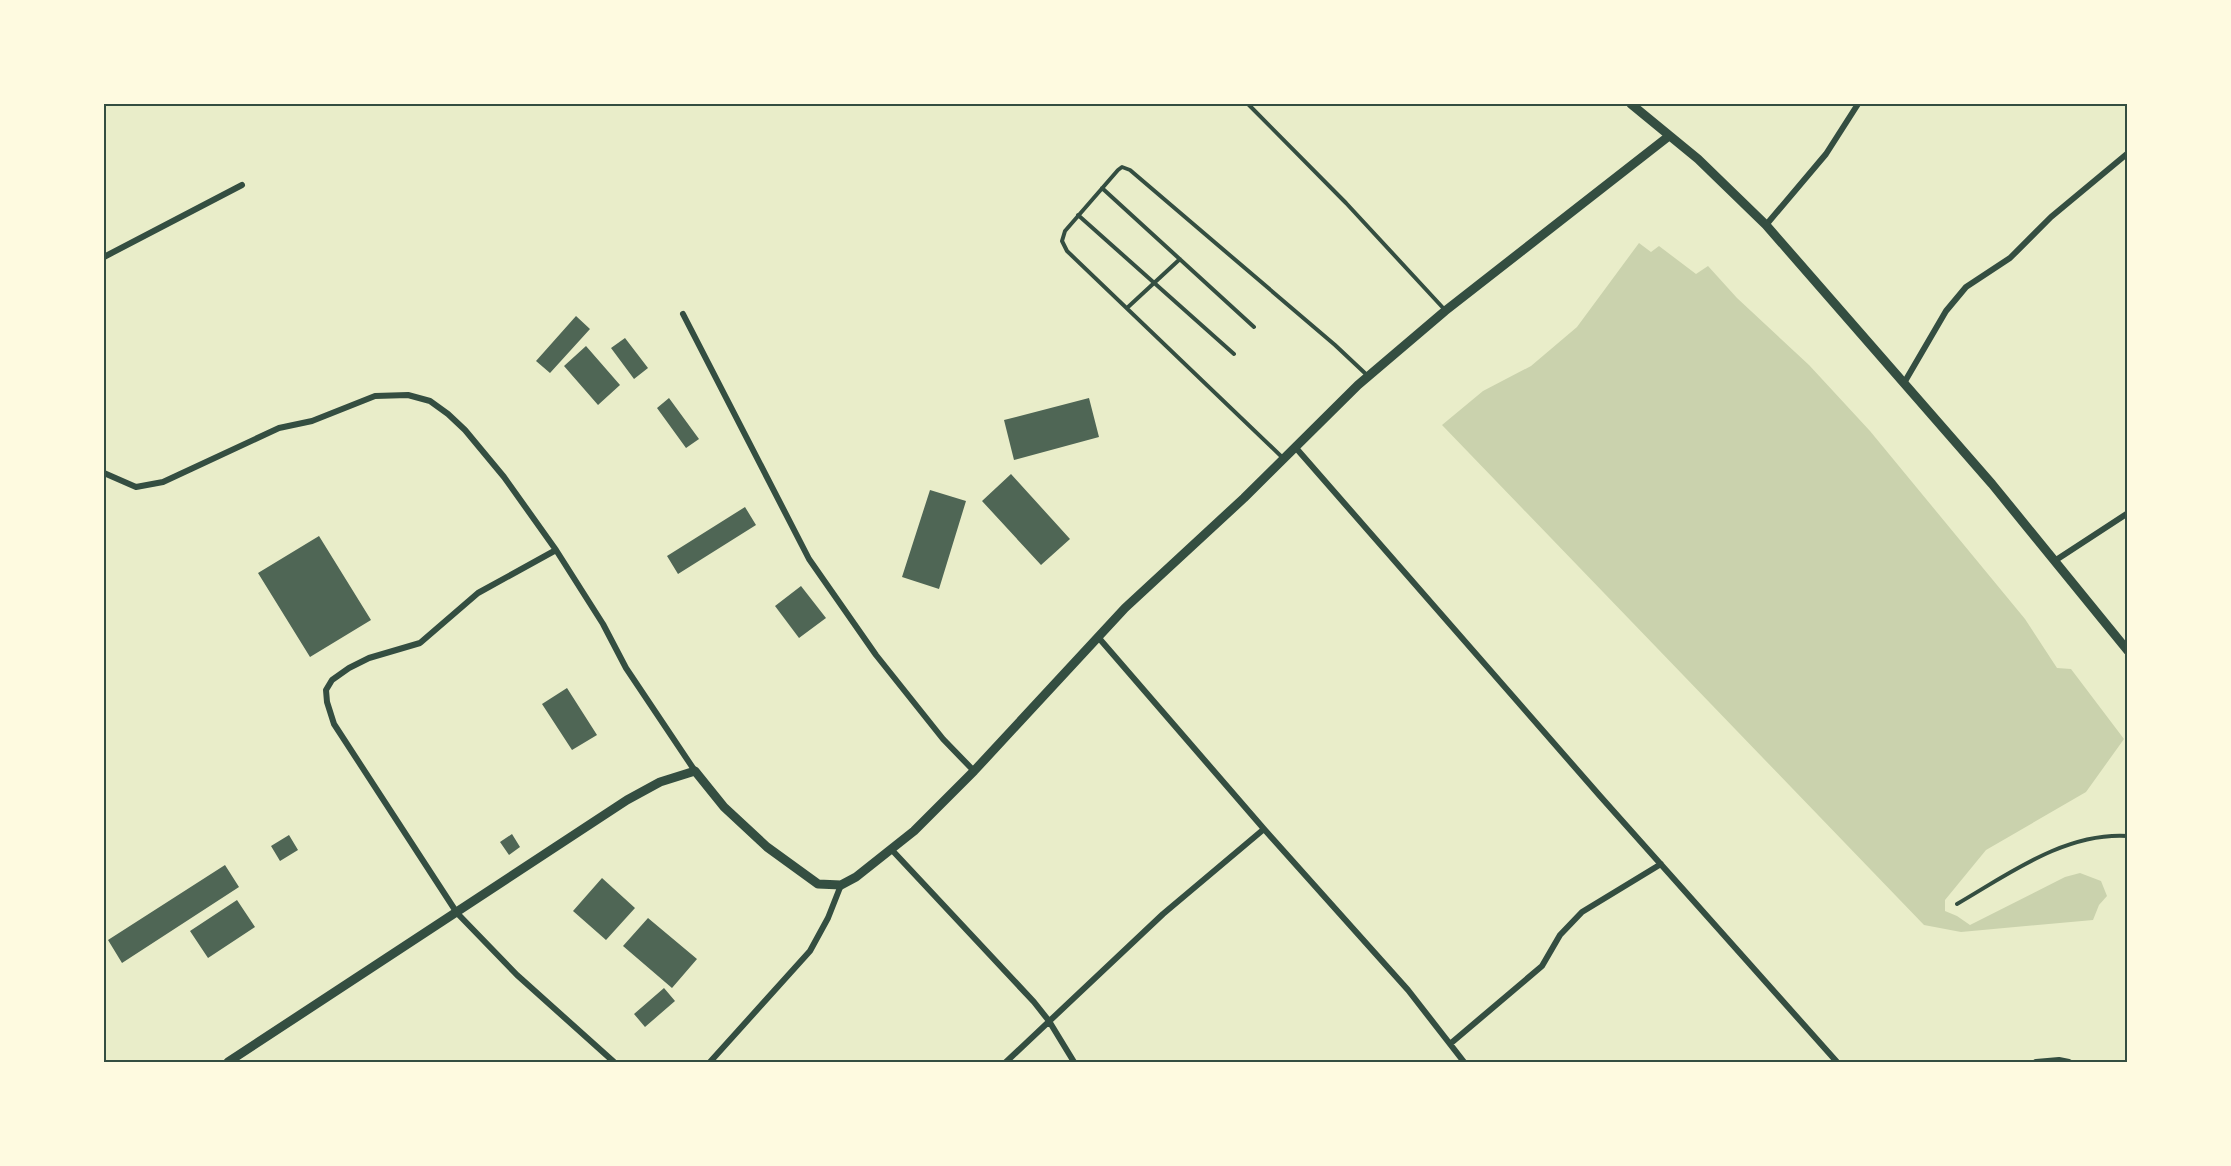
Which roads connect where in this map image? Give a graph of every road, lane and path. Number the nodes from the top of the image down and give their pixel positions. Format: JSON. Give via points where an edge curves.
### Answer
{"nodes":[{"id":1,"x":1248,"y":104,"type":"edge"},
{"id":2,"x":1631,"y":104,"type":"edge"},
{"id":3,"x":1858,"y":104,"type":"edge"},
{"id":4,"x":1669,"y":136,"type":"junction"},
{"id":5,"x":2127,"y":153,"type":"edge"},
{"id":6,"x":242,"y":185,"type":"dead end"},
{"id":7,"x":1102,"y":188,"type":"junction"},
{"id":8,"x":1078,"y":215,"type":"junction"},
{"id":9,"x":1766,"y":225,"type":"junction"},
{"id":10,"x":104,"y":257,"type":"edge"},
{"id":11,"x":1180,"y":259,"type":"junction"},
{"id":12,"x":1154,"y":283,"type":"junction"},
{"id":13,"x":1127,"y":308,"type":"junction"},
{"id":14,"x":1445,"y":310,"type":"junction"},
{"id":15,"x":684,"y":314,"type":"dead end"},
{"id":16,"x":1254,"y":327,"type":"dead end"},
{"id":17,"x":1234,"y":354,"type":"dead end"},
{"id":18,"x":1368,"y":376,"type":"junction"},
{"id":19,"x":1904,"y":383,"type":"junction"},
{"id":20,"x":1296,"y":448,"type":"junction"},
{"id":21,"x":1284,"y":459,"type":"junction"},
{"id":22,"x":104,"y":473,"type":"edge"},
{"id":23,"x":2127,"y":513,"type":"edge"},
{"id":24,"x":556,"y":550,"type":"junction"},
{"id":25,"x":2056,"y":560,"type":"junction"},
{"id":26,"x":1098,"y":637,"type":"junction"},
{"id":27,"x":2127,"y":651,"type":"edge"},
{"id":28,"x":695,"y":771,"type":"junction"},
{"id":29,"x":974,"y":771,"type":"junction"},
{"id":30,"x":1263,"y":829,"type":"junction"},
{"id":31,"x":2127,"y":836,"type":"edge"},
{"id":32,"x":891,"y":849,"type":"junction"},
{"id":33,"x":1661,"y":864,"type":"junction"},
{"id":34,"x":841,"y":885,"type":"junction"},
{"id":35,"x":1957,"y":904,"type":"dead end"},
{"id":36,"x":457,"y":913,"type":"junction"},
{"id":37,"x":1049,"y":1021,"type":"junction"},
{"id":38,"x":1450,"y":1044,"type":"junction"},
{"id":39,"x":228,"y":1062,"type":"edge"},
{"id":40,"x":614,"y":1062,"type":"edge"},
{"id":41,"x":710,"y":1062,"type":"edge"},
{"id":42,"x":1006,"y":1062,"type":"edge"},
{"id":43,"x":1074,"y":1062,"type":"edge"},
{"id":44,"x":1464,"y":1062,"type":"edge"},
{"id":45,"x":1838,"y":1062,"type":"edge"},
{"id":46,"x":2036,"y":1062,"type":"edge"},
{"id":47,"x":2069,"y":1062,"type":"edge"}],
"edges":[{"from":1,"to":14,"type":"lane"},
{"from":2,"to":4,"type":"street"},
{"from":3,"to":9,"type":"street","via":[[1826,154]]},
{"from":4,"to":9,"type":"street"},
{"from":4,"to":14,"type":"street"},
{"from":5,"to":19,"type":"street","via":[[2051,217],[2010,258],[1966,287],[1946,311]]},
{"from":6,"to":10,"type":"street"},
{"from":7,"to":8,"type":"lane"},
{"from":7,"to":11,"type":"lane"},
{"from":7,"to":18,"type":"lane","via":[[1122,167],[1130,170]]},
{"from":8,"to":12,"type":"lane"},
{"from":8,"to":13,"type":"lane","via":[[1065,231],[1062,242]]},
{"from":9,"to":19,"type":"street"},
{"from":11,"to":12,"type":"lane"},
{"from":11,"to":16,"type":"lane"},
{"from":12,"to":13,"type":"lane"},
{"from":12,"to":17,"type":"lane"},
{"from":13,"to":21,"type":"lane"},
{"from":14,"to":18,"type":"street"},
{"from":15,"to":29,"type":"street","via":[[809,559],[876,655],[943,739]]},
{"from":18,"to":20,"type":"street"},
{"from":19,"to":25,"type":"street"},
{"from":20,"to":21,"type":"street"},
{"from":20,"to":33,"type":"street"},
{"from":21,"to":26,"type":"street"},
{"from":22,"to":24,"type":"street","via":[[136,487],[164,482],[279,428],[375,396],[408,395],[430,402],[465,430]]},
{"from":23,"to":25,"type":"street"},
{"from":24,"to":28,"type":"street","via":[[626,668]]},
{"from":24,"to":36,"type":"street","via":[[478,593],[428,639],[349,668],[332,680],[327,690],[334,724]]},
{"from":25,"to":27,"type":"street"},
{"from":26,"to":29,"type":"street"},
{"from":26,"to":30,"type":"street"},
{"from":28,"to":34,"type":"street","via":[[724,807],[767,847],[818,884]]},
{"from":28,"to":36,"type":"street","via":[[660,782],[627,800]]},
{"from":29,"to":32,"type":"street"},
{"from":30,"to":37,"type":"street","via":[[1163,914]]},
{"from":30,"to":38,"type":"street","via":[[1408,990]]},
{"from":31,"to":35,"type":"lane","via":[[2080,840],[2031,862]]},
{"from":32,"to":34,"type":"street"},
{"from":32,"to":37,"type":"street"},
{"from":33,"to":38,"type":"street","via":[[1582,912],[1560,935],[1542,966]]},
{"from":33,"to":45,"type":"street"},
{"from":34,"to":41,"type":"street","via":[[810,951]]},
{"from":36,"to":39,"type":"street"},
{"from":36,"to":40,"type":"street"},
{"from":37,"to":42,"type":"street"},
{"from":37,"to":43,"type":"street"},
{"from":38,"to":44,"type":"street"},
{"from":46,"to":47,"type":"street"}]}
